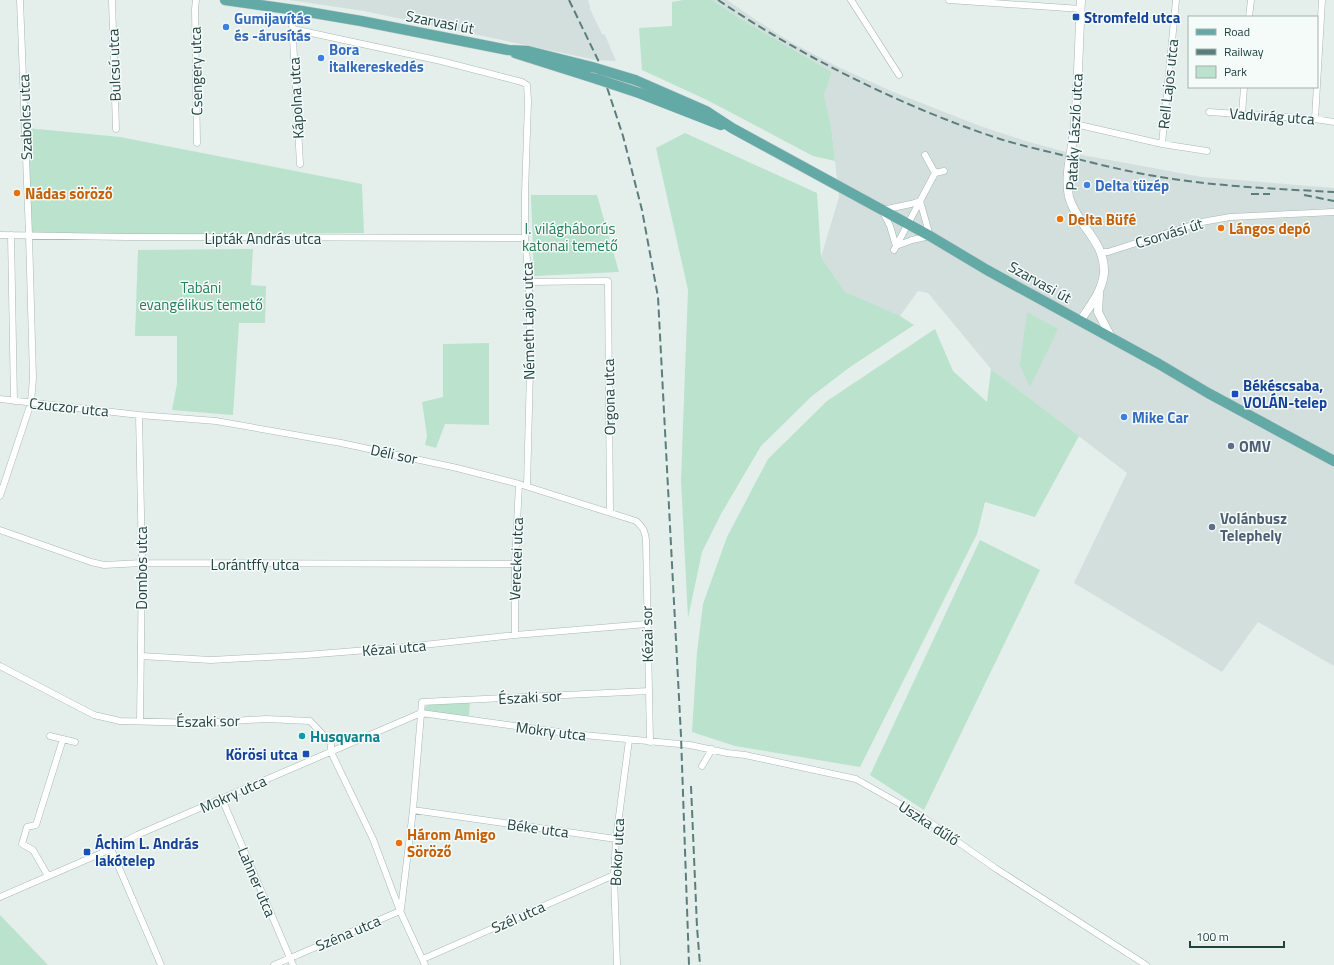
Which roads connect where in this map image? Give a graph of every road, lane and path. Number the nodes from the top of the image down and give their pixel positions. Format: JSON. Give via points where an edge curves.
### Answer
{"nodes":[{"id":1,"x":20,"y":0,"type":"edge"},
{"id":2,"x":112,"y":0,"type":"edge"},
{"id":3,"x":196,"y":0,"type":"edge"},
{"id":4,"x":225,"y":0,"type":"edge"},
{"id":5,"x":851,"y":0,"type":"edge"},
{"id":6,"x":948,"y":0,"type":"edge"},
{"id":7,"x":1081,"y":0,"type":"edge"},
{"id":8,"x":1176,"y":0,"type":"edge"},
{"id":9,"x":1250,"y":0,"type":"edge"},
{"id":10,"x":1322,"y":0,"type":"edge"},
{"id":11,"x":285,"y":9,"type":"junction"},
{"id":12,"x":1081,"y":9,"type":"junction"},
{"id":13,"x":1249,"y":16,"type":"edge"},
{"id":14,"x":293,"y":30,"type":"junction"},
{"id":15,"x":508,"y":50,"type":"junction"},
{"id":16,"x":1318,"y":68,"type":"edge"},
{"id":17,"x":899,"y":75,"type":"dead end"},
{"id":18,"x":1244,"y":88,"type":"edge"},
{"id":19,"x":1317,"y":88,"type":"edge"},
{"id":20,"x":1209,"y":112,"type":"dead end"},
{"id":21,"x":1242,"y":114,"type":"junction"},
{"id":22,"x":1315,"y":119,"type":"junction"},
{"id":23,"x":1334,"y":122,"type":"edge"},
{"id":24,"x":1075,"y":124,"type":"junction"},
{"id":25,"x":732,"y":128,"type":"junction"},
{"id":26,"x":116,"y":129,"type":"dead end"},
{"id":27,"x":197,"y":142,"type":"dead end"},
{"id":28,"x":1162,"y":144,"type":"junction"},
{"id":29,"x":1207,"y":151,"type":"dead end"},
{"id":30,"x":925,"y":155,"type":"dead end"},
{"id":31,"x":300,"y":164,"type":"dead end"},
{"id":32,"x":944,"y":171,"type":"dead end"},
{"id":33,"x":935,"y":172,"type":"junction"},
{"id":34,"x":920,"y":201,"type":"junction"},
{"id":35,"x":882,"y":210,"type":"junction"},
{"id":36,"x":1334,"y":212,"type":"edge"},
{"id":37,"x":908,"y":224,"type":"junction"},
{"id":38,"x":0,"y":235,"type":"edge"},
{"id":39,"x":11,"y":235,"type":"junction"},
{"id":40,"x":29,"y":235,"type":"junction"},
{"id":41,"x":930,"y":236,"type":"junction"},
{"id":42,"x":526,"y":238,"type":"junction"},
{"id":43,"x":895,"y":248,"type":"junction"},
{"id":44,"x":1101,"y":252,"type":"junction"},
{"id":45,"x":529,"y":282,"type":"junction"},
{"id":46,"x":1099,"y":291,"type":"junction"},
{"id":47,"x":1080,"y":321,"type":"junction"},
{"id":48,"x":1111,"y":337,"type":"junction"},
{"id":49,"x":0,"y":398,"type":"edge"},
{"id":50,"x":14,"y":401,"type":"junction"},
{"id":51,"x":31,"y":402,"type":"junction"},
{"id":52,"x":139,"y":415,"type":"junction"},
{"id":53,"x":1334,"y":461,"type":"edge"},
{"id":54,"x":519,"y":484,"type":"junction"},
{"id":55,"x":527,"y":486,"type":"junction"},
{"id":56,"x":0,"y":496,"type":"edge"},
{"id":57,"x":610,"y":512,"type":"junction"},
{"id":58,"x":642,"y":526,"type":"joint"},
{"id":59,"x":0,"y":530,"type":"edge"},
{"id":60,"x":142,"y":563,"type":"junction"},
{"id":61,"x":516,"y":564,"type":"junction"},
{"id":62,"x":647,"y":624,"type":"junction"},
{"id":63,"x":515,"y":635,"type":"junction"},
{"id":64,"x":141,"y":656,"type":"junction"},
{"id":65,"x":0,"y":666,"type":"edge"},
{"id":66,"x":648,"y":692,"type":"junction"},
{"id":67,"x":421,"y":713,"type":"junction"},
{"id":68,"x":140,"y":721,"type":"junction"},
{"id":69,"x":50,"y":736,"type":"dead end"},
{"id":70,"x":63,"y":739,"type":"junction"},
{"id":71,"x":629,"y":740,"type":"junction"},
{"id":72,"x":75,"y":742,"type":"dead end"},
{"id":73,"x":650,"y":742,"type":"junction"},
{"id":74,"x":686,"y":745,"type":"joint"},
{"id":75,"x":712,"y":749,"type":"junction"},
{"id":76,"x":331,"y":752,"type":"junction"},
{"id":77,"x":702,"y":766,"type":"dead end"},
{"id":78,"x":222,"y":799,"type":"junction"},
{"id":79,"x":413,"y":810,"type":"junction"},
{"id":80,"x":616,"y":839,"type":"junction"},
{"id":81,"x":111,"y":849,"type":"junction"},
{"id":82,"x":614,"y":875,"type":"junction"},
{"id":83,"x":48,"y":876,"type":"junction"},
{"id":84,"x":0,"y":897,"type":"edge"},
{"id":85,"x":400,"y":911,"type":"junction"},
{"id":86,"x":290,"y":958,"type":"junction"},
{"id":87,"x":424,"y":962,"type":"edge"},
{"id":88,"x":161,"y":965,"type":"edge"},
{"id":89,"x":274,"y":965,"type":"edge"},
{"id":90,"x":293,"y":965,"type":"edge"},
{"id":91,"x":617,"y":965,"type":"edge"},
{"id":92,"x":1146,"y":965,"type":"edge"}],
"edges":[{"from":1,"to":40,"type":"street","name":"Szabolcs utca"},
{"from":2,"to":26,"type":"street","name":"Bulcsú utca"},
{"from":3,"to":27,"type":"street","name":"Csengery utca"},
{"from":4,"to":11,"type":"main road","name":"Szarvasi út"},
{"from":5,"to":17,"type":"street"},
{"from":6,"to":12,"type":"street"},
{"from":7,"to":12,"type":"street","name":"Pataky László utca"},
{"from":8,"to":28,"type":"street","name":"Rell Lajos utca"},
{"from":9,"to":13,"type":"street"},
{"from":10,"to":16,"type":"street"},
{"from":11,"to":14,"type":"street","name":"Kápolna utca"},
{"from":11,"to":15,"type":"main road","name":"Szarvasi út"},
{"from":12,"to":24,"type":"street","name":"Pataky László utca"},
{"from":14,"to":31,"type":"street","name":"Kápolna utca"},
{"from":14,"to":42,"type":"street","name":"Németh Lajos utca","via":[[441,61],[526,85]]},
{"from":15,"to":25,"type":"main road","name":"Szarvasi út","bridge":true,"via":[[639,93]]},
{"from":15,"to":25,"type":"main road","name":"Szarvasi út","bridge":true,"via":[[528,51],[634,80],[706,110]]},
{"from":18,"to":21,"type":"street"},
{"from":19,"to":22,"type":"street"},
{"from":20,"to":21,"type":"street","name":"Vadvirág utca"},
{"from":21,"to":22,"type":"street","name":"Vadvirág utca"},
{"from":22,"to":23,"type":"street","name":"Vadvirág utca"},
{"from":24,"to":28,"type":"street"},
{"from":24,"to":44,"type":"street","name":"Pataky László utca","via":[[1068,182],[1069,197]]},
{"from":25,"to":35,"type":"main road","name":"Szarvasi út"},
{"from":28,"to":29,"type":"street"},
{"from":30,"to":33,"type":"street"},
{"from":32,"to":33,"type":"street"},
{"from":33,"to":34,"type":"street"},
{"from":34,"to":35,"type":"street"},
{"from":34,"to":37,"type":"street"},
{"from":34,"to":41,"type":"street"},
{"from":35,"to":37,"type":"main road","name":"Szarvasi út"},
{"from":35,"to":43,"type":"street","via":[[890,226]]},
{"from":36,"to":44,"type":"street","name":"Csorvási út","via":[[1202,222]]},
{"from":37,"to":41,"type":"main road","name":"Szarvasi út"},
{"from":37,"to":43,"type":"street"},
{"from":38,"to":39,"type":"street","name":"Lipták András utca"},
{"from":39,"to":40,"type":"street","name":"Lipták András utca"},
{"from":39,"to":50,"type":"street"},
{"from":40,"to":42,"type":"street","name":"Lipták András utca"},
{"from":40,"to":51,"type":"street","name":"Szabolcs utca"},
{"from":41,"to":43,"type":"street","via":[[912,240]]},
{"from":41,"to":47,"type":"main road","name":"Szarvasi út"},
{"from":42,"to":45,"type":"street","name":"Németh Lajos utca"},
{"from":44,"to":46,"type":"street","name":"Pataky László utca","via":[[1104,272]]},
{"from":45,"to":55,"type":"street","name":"Németh Lajos utca"},
{"from":45,"to":57,"type":"street","name":"Orgona utca","via":[[608,281]]},
{"from":46,"to":47,"type":"street","name":"Pataky László utca"},
{"from":46,"to":48,"type":"street","via":[[1098,312]]},
{"from":47,"to":48,"type":"main road","name":"Szarvasi út"},
{"from":48,"to":53,"type":"main road","name":"Szarvasi út"},
{"from":49,"to":50,"type":"street","name":"Czuczor utca"},
{"from":50,"to":51,"type":"street","name":"Czuczor utca"},
{"from":51,"to":52,"type":"street","name":"Czuczor utca"},
{"from":51,"to":56,"type":"street","name":"Szabolcs utca"},
{"from":52,"to":54,"type":"street","name":"Déli sor","via":[[216,421],[281,432],[399,454]]},
{"from":52,"to":60,"type":"street","name":"Dombos utca"},
{"from":54,"to":55,"type":"street","name":"Déli sor"},
{"from":54,"to":61,"type":"street","name":"Vereckei utca"},
{"from":55,"to":57,"type":"street","name":"Déli sor"},
{"from":57,"to":58,"type":"street","name":"Déli sor","via":[[636,521]]},
{"from":58,"to":62,"type":"street","name":"Kézai sor","via":[[646,540]]},
{"from":59,"to":60,"type":"street","name":"Lorántffy utca","via":[[91,562],[104,565]]},
{"from":60,"to":61,"type":"street","name":"Lorántffy utca"},
{"from":60,"to":64,"type":"street","name":"Dombos utca"},
{"from":61,"to":63,"type":"street","name":"Vereckei utca"},
{"from":62,"to":63,"type":"street","name":"Kézai utca"},
{"from":62,"to":66,"type":"street","name":"Kézai sor"},
{"from":63,"to":64,"type":"street","name":"Kézai utca","via":[[305,655],[211,660]]},
{"from":64,"to":68,"type":"street","name":"Dombos utca"},
{"from":65,"to":68,"type":"street","name":"Északi sor","via":[[94,715],[120,721]]},
{"from":66,"to":67,"type":"street","name":"Északi sor","via":[[422,702]]},
{"from":66,"to":73,"type":"street","name":"Kézai sor"},
{"from":67,"to":71,"type":"street","name":"Mokry utca"},
{"from":67,"to":76,"type":"street","name":"Mokry utca"},
{"from":67,"to":79,"type":"street"},
{"from":68,"to":76,"type":"street","name":"Északi sor","via":[[310,721],[331,743]]},
{"from":69,"to":70,"type":"street"},
{"from":70,"to":72,"type":"street"},
{"from":70,"to":83,"type":"street","via":[[36,825],[27,827],[22,844],[33,850]]},
{"from":71,"to":73,"type":"street","name":"Mokry utca"},
{"from":71,"to":80,"type":"street","name":"Bokor utca"},
{"from":73,"to":74,"type":"street","name":"Mokry utca"},
{"from":74,"to":75,"type":"street","name":"Uszka dűlő"},
{"from":75,"to":77,"type":"street"},
{"from":75,"to":92,"type":"street","name":"Uszka dűlő","via":[[856,779],[921,816],[995,868]]},
{"from":76,"to":78,"type":"street","name":"Mokry utca"},
{"from":76,"to":85,"type":"street","via":[[373,839]]},
{"from":78,"to":81,"type":"street","name":"Mokry utca"},
{"from":78,"to":86,"type":"street","name":"Lahner utca"},
{"from":79,"to":80,"type":"street","name":"Béke utca"},
{"from":79,"to":85,"type":"street"},
{"from":80,"to":82,"type":"street","name":"Bokor utca"},
{"from":81,"to":83,"type":"street","name":"Mokry utca"},
{"from":81,"to":88,"type":"street"},
{"from":82,"to":87,"type":"street","name":"Szél utca"},
{"from":82,"to":91,"type":"street","name":"Bokor utca"},
{"from":83,"to":84,"type":"street","name":"Mokry utca"},
{"from":85,"to":86,"type":"street","name":"Széna utca"},
{"from":85,"to":87,"type":"street"},
{"from":86,"to":89,"type":"street","name":"Széna utca"},
{"from":86,"to":90,"type":"street","name":"Lahner utca"}]}
